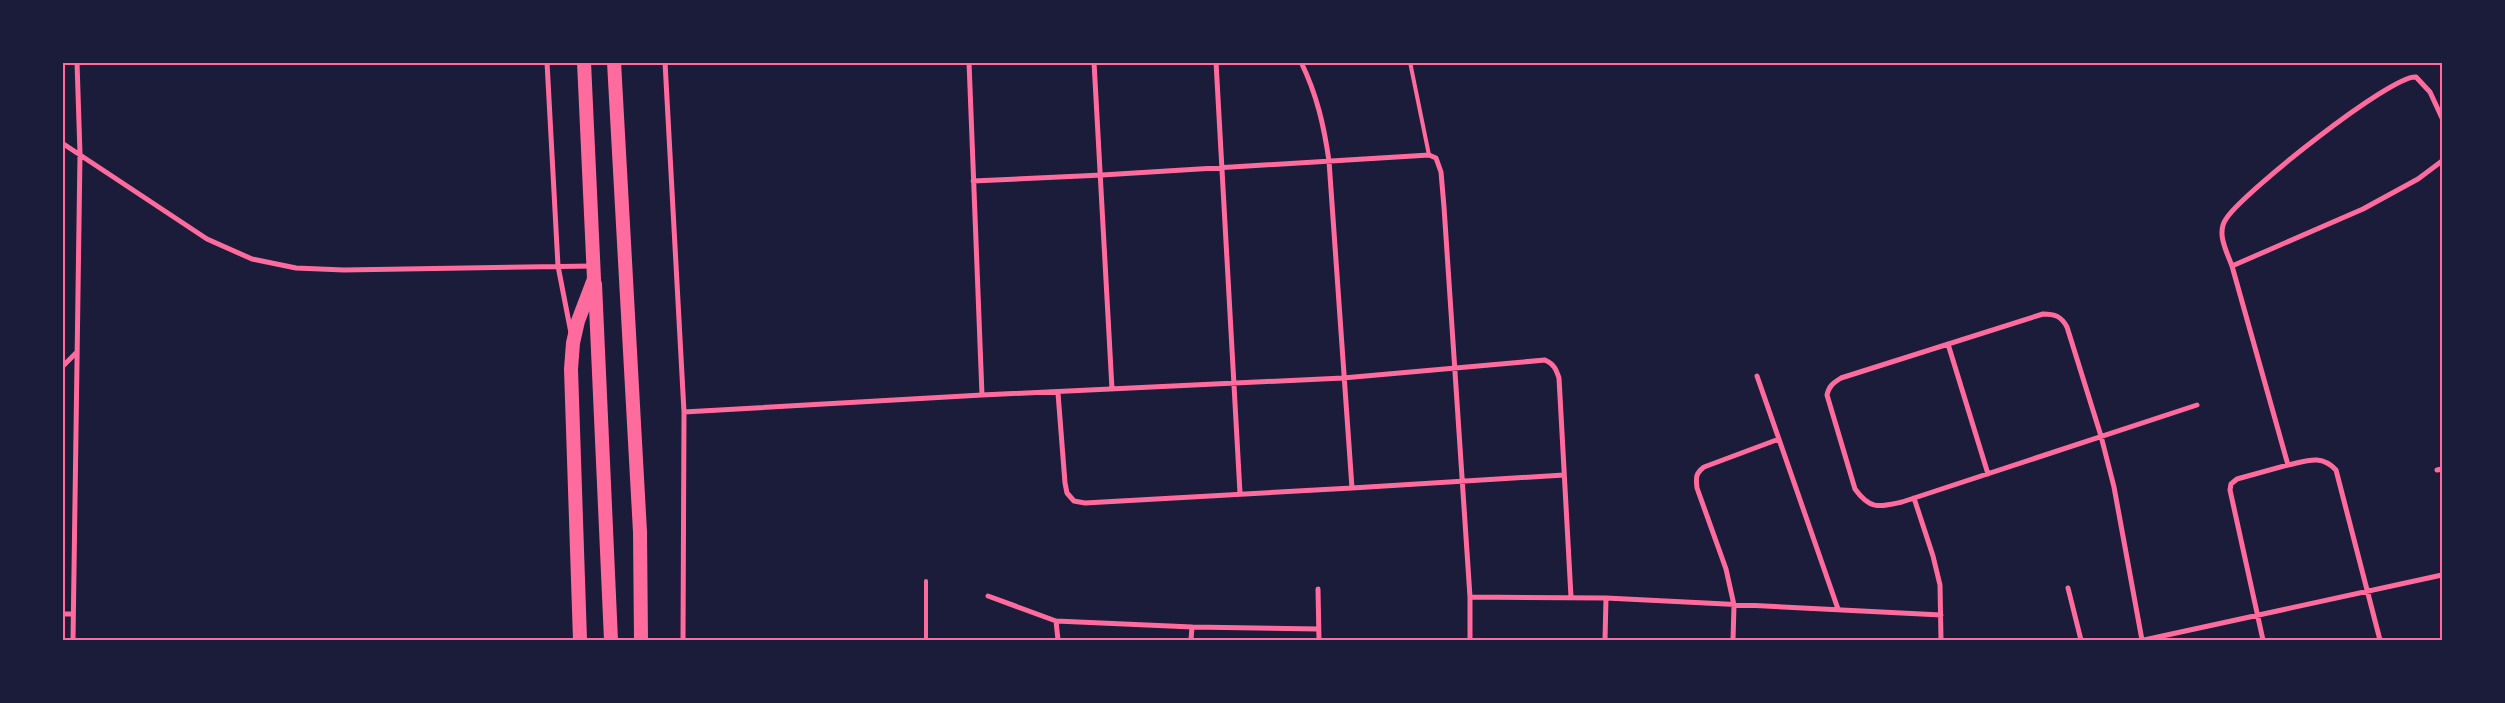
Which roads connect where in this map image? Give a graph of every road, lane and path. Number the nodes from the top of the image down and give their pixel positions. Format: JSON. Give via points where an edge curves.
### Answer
{"nodes":[{"id":1,"x":77,"y":62,"type":"edge"},
{"id":2,"x":547,"y":62,"type":"edge"},
{"id":3,"x":584,"y":62,"type":"edge"},
{"id":4,"x":614,"y":62,"type":"edge"},
{"id":5,"x":665,"y":62,"type":"edge"},
{"id":6,"x":968,"y":62,"type":"edge"},
{"id":7,"x":1094,"y":62,"type":"edge"},
{"id":8,"x":1216,"y":62,"type":"edge"},
{"id":9,"x":1301,"y":62,"type":"edge"},
{"id":10,"x":1410,"y":62,"type":"edge"},
{"id":11,"x":2442,"y":118,"type":"edge"},
{"id":12,"x":62,"y":143,"type":"edge"},
{"id":13,"x":80,"y":154,"type":"junction"},
{"id":14,"x":1429,"y":155,"type":"junction"},
{"id":15,"x":1329,"y":161,"type":"junction"},
{"id":16,"x":2442,"y":161,"type":"edge"},
{"id":17,"x":1221,"y":168,"type":"junction"},
{"id":18,"x":1102,"y":175,"type":"junction"},
{"id":19,"x":973,"y":180,"type":"junction"},
{"id":20,"x":558,"y":266,"type":"junction"},
{"id":21,"x":2232,"y":266,"type":"junction"},
{"id":22,"x":594,"y":273,"type":"junction"},
{"id":23,"x":573,"y":343,"type":"junction"},
{"id":24,"x":1948,"y":344,"type":"junction"},
{"id":25,"x":77,"y":353,"type":"junction"},
{"id":26,"x":62,"y":367,"type":"edge"},
{"id":27,"x":1456,"y":368,"type":"junction"},
{"id":28,"x":1757,"y":376,"type":"dead end"},
{"id":29,"x":1343,"y":378,"type":"junction"},
{"id":30,"x":1233,"y":384,"type":"junction"},
{"id":31,"x":1112,"y":389,"type":"junction"},
{"id":32,"x":1058,"y":393,"type":"junction"},
{"id":33,"x":982,"y":395,"type":"junction"},
{"id":34,"x":2197,"y":406,"type":"dead end"},
{"id":35,"x":684,"y":412,"type":"junction"},
{"id":36,"x":2101,"y":436,"type":"junction"},
{"id":37,"x":1779,"y":439,"type":"junction"},
{"id":38,"x":2288,"y":464,"type":"junction"},
{"id":39,"x":1988,"y":474,"type":"junction"},
{"id":40,"x":1564,"y":475,"type":"junction"},
{"id":41,"x":1464,"y":482,"type":"junction"},
{"id":42,"x":1352,"y":488,"type":"junction"},
{"id":43,"x":1240,"y":493,"type":"junction"},
{"id":44,"x":1914,"y":498,"type":"junction"},
{"id":45,"x":2442,"y":575,"type":"edge"},
{"id":46,"x":926,"y":581,"type":"dead end"},
{"id":47,"x":2068,"y":588,"type":"dead end"},
{"id":48,"x":1318,"y":589,"type":"dead end"},
{"id":49,"x":2368,"y":593,"type":"junction"},
{"id":50,"x":988,"y":596,"type":"dead end"},
{"id":51,"x":1470,"y":597,"type":"junction"},
{"id":52,"x":1571,"y":597,"type":"junction"},
{"id":53,"x":1606,"y":598,"type":"junction"},
{"id":54,"x":1734,"y":605,"type":"junction"},
{"id":55,"x":1838,"y":609,"type":"junction"},
{"id":56,"x":62,"y":614,"type":"edge"},
{"id":57,"x":73,"y":614,"type":"junction"},
{"id":58,"x":1942,"y":615,"type":"junction"},
{"id":59,"x":2257,"y":616,"type":"junction"},
{"id":60,"x":1056,"y":621,"type":"junction"},
{"id":61,"x":1192,"y":627,"type":"junction"},
{"id":62,"x":1318,"y":629,"type":"junction"},
{"id":63,"x":73,"y":640,"type":"edge"},
{"id":64,"x":580,"y":640,"type":"edge"},
{"id":65,"x":611,"y":640,"type":"edge"},
{"id":66,"x":641,"y":640,"type":"edge"},
{"id":67,"x":684,"y":640,"type":"edge"},
{"id":68,"x":926,"y":640,"type":"edge"},
{"id":69,"x":1058,"y":640,"type":"edge"},
{"id":70,"x":1192,"y":640,"type":"edge"},
{"id":71,"x":1319,"y":640,"type":"edge"},
{"id":72,"x":1470,"y":640,"type":"edge"},
{"id":73,"x":1605,"y":640,"type":"edge"},
{"id":74,"x":1734,"y":640,"type":"edge"},
{"id":75,"x":1941,"y":640,"type":"edge"},
{"id":76,"x":2081,"y":640,"type":"edge"},
{"id":77,"x":2143,"y":640,"type":"edge"},
{"id":78,"x":2262,"y":640,"type":"edge"},
{"id":79,"x":2380,"y":640,"type":"edge"}],
"edges":[{"from":1,"to":13,"type":"street"},
{"from":2,"to":20,"type":"street"},
{"from":3,"to":22,"type":"highway"},
{"from":4,"to":66,"type":"highway","via":[[640,532]]},
{"from":5,"to":35,"type":"street"},
{"from":6,"to":19,"type":"street"},
{"from":7,"to":18,"type":"street"},
{"from":8,"to":17,"type":"street"},
{"from":9,"to":15,"type":"street","via":[[1317,98]]},
{"from":10,"to":14,"type":"lane"},
{"from":11,"to":21,"type":"street","via":[[2430,92],[2412,76],[2397,82],[2334,125],[2282,165],[2226,218],[2222,236]]},
{"from":12,"to":13,"type":"street"},
{"from":13,"to":20,"type":"street","via":[[207,239],[252,259],[296,268],[344,270]]},
{"from":13,"to":25,"type":"street"},
{"from":14,"to":15,"type":"street"},
{"from":14,"to":27,"type":"street","via":[[1436,158],[1441,172]]},
{"from":15,"to":17,"type":"street"},
{"from":15,"to":29,"type":"street"},
{"from":16,"to":21,"type":"street","via":[[2418,179],[2363,209]]},
{"from":17,"to":18,"type":"street"},
{"from":17,"to":30,"type":"street"},
{"from":18,"to":19,"type":"street"},
{"from":18,"to":31,"type":"street"},
{"from":19,"to":33,"type":"street"},
{"from":20,"to":22,"type":"street"},
{"from":20,"to":23,"type":"street"},
{"from":21,"to":38,"type":"street"},
{"from":22,"to":23,"type":"highway"},
{"from":22,"to":65,"type":"highway"},
{"from":23,"to":64,"type":"highway","via":[[571,401]]},
{"from":24,"to":36,"type":"street","via":[[2043,314],[2054,314],[2067,326]]},
{"from":24,"to":39,"type":"street"},
{"from":24,"to":44,"type":"street","via":[[1841,378],[1828,389],[1827,395],[1855,489],[1864,502],[1880,507]]},
{"from":25,"to":26,"type":"street"},
{"from":25,"to":57,"type":"street"},
{"from":27,"to":29,"type":"street"},
{"from":27,"to":40,"type":"street","via":[[1545,360],[1552,363],[1559,378]]},
{"from":27,"to":41,"type":"street"},
{"from":28,"to":37,"type":"street"},
{"from":29,"to":30,"type":"street"},
{"from":29,"to":42,"type":"street"},
{"from":30,"to":31,"type":"street"},
{"from":30,"to":43,"type":"street"},
{"from":31,"to":32,"type":"street"},
{"from":32,"to":33,"type":"street"},
{"from":32,"to":43,"type":"street","via":[[1065,483],[1074,501],[1085,503]]},
{"from":33,"to":35,"type":"street"},
{"from":34,"to":36,"type":"street"},
{"from":35,"to":67,"type":"street"},
{"from":36,"to":39,"type":"street"},
{"from":36,"to":77,"type":"street"},
{"from":37,"to":54,"type":"street","via":[[1704,467],[1696,478],[1726,569]]},
{"from":37,"to":55,"type":"street"},
{"from":38,"to":49,"type":"street","via":[[2318,458],[2336,470]]},
{"from":38,"to":59,"type":"street","via":[[2237,478],[2231,484]]},
{"from":39,"to":44,"type":"street"},
{"from":40,"to":41,"type":"street"},
{"from":40,"to":52,"type":"street"},
{"from":41,"to":42,"type":"street"},
{"from":41,"to":51,"type":"street"},
{"from":42,"to":43,"type":"street"},
{"from":44,"to":58,"type":"street","via":[[1940,585]]},
{"from":45,"to":49,"type":"street"},
{"from":46,"to":68,"type":"lane"},
{"from":47,"to":76,"type":"street"},
{"from":48,"to":62,"type":"street"},
{"from":49,"to":59,"type":"street"},
{"from":49,"to":79,"type":"street"},
{"from":50,"to":60,"type":"street"},
{"from":51,"to":52,"type":"street"},
{"from":51,"to":72,"type":"street"},
{"from":52,"to":53,"type":"street"},
{"from":53,"to":54,"type":"street"},
{"from":53,"to":73,"type":"street"},
{"from":54,"to":55,"type":"street"},
{"from":54,"to":74,"type":"street"},
{"from":55,"to":58,"type":"street"},
{"from":56,"to":57,"type":"street"},
{"from":57,"to":63,"type":"street"},
{"from":58,"to":75,"type":"street"},
{"from":59,"to":77,"type":"street"},
{"from":59,"to":78,"type":"street"},
{"from":60,"to":61,"type":"street"},
{"from":60,"to":69,"type":"street"},
{"from":61,"to":62,"type":"street"},
{"from":61,"to":70,"type":"street"},
{"from":62,"to":71,"type":"street"}]}
